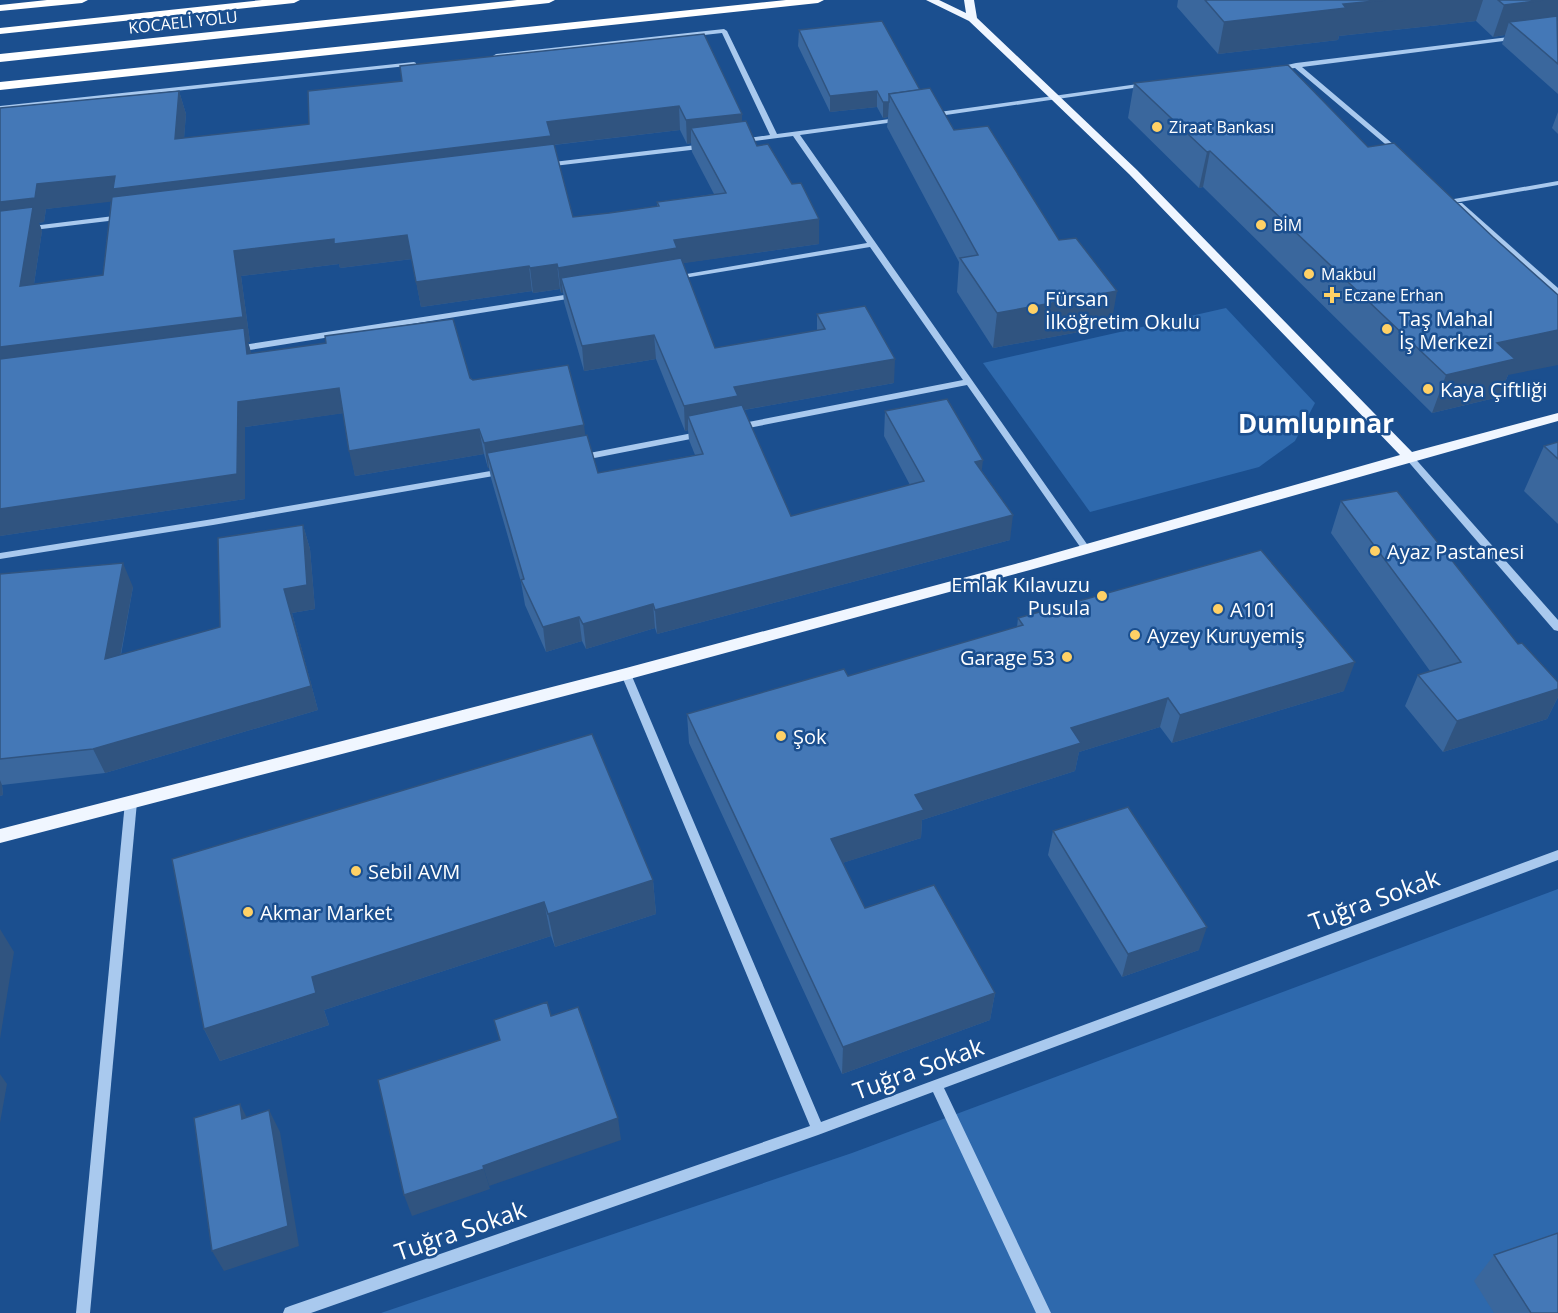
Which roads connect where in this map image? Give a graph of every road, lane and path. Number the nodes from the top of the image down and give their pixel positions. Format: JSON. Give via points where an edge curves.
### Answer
{"nodes":[{"id":1,"x":82,"y":0,"type":"edge"},
{"id":2,"x":294,"y":0,"type":"edge"},
{"id":3,"x":549,"y":0,"type":"edge"},
{"id":4,"x":746,"y":0,"type":"edge"},
{"id":5,"x":819,"y":0,"type":"edge"},
{"id":6,"x":931,"y":0,"type":"edge"},
{"id":7,"x":969,"y":0,"type":"edge"},
{"id":8,"x":36,"y":2,"type":"edge"},
{"id":9,"x":0,"y":8,"type":"edge"},
{"id":10,"x":716,"y":10,"type":"junction"},
{"id":11,"x":972,"y":19,"type":"junction"},
{"id":12,"x":0,"y":31,"type":"edge"},
{"id":13,"x":1524,"y":38,"type":"edge"},
{"id":14,"x":487,"y":57,"type":"edge"},
{"id":15,"x":0,"y":58,"type":"edge"},
{"id":16,"x":427,"y":63,"type":"edge"},
{"id":17,"x":1296,"y":65,"type":"junction"},
{"id":18,"x":1273,"y":68,"type":"edge"},
{"id":19,"x":1158,"y":83,"type":"edge"},
{"id":20,"x":0,"y":86,"type":"edge"},
{"id":21,"x":1055,"y":97,"type":"junction"},
{"id":22,"x":0,"y":108,"type":"edge"},
{"id":23,"x":926,"y":116,"type":"edge"},
{"id":24,"x":914,"y":118,"type":"edge"},
{"id":25,"x":796,"y":135,"type":"junction"},
{"id":26,"x":775,"y":137,"type":"junction"},
{"id":27,"x":728,"y":143,"type":"edge"},
{"id":28,"x":716,"y":144,"type":"edge"},
{"id":29,"x":1401,"y":155,"type":"edge"},
{"id":30,"x":540,"y":166,"type":"edge"},
{"id":31,"x":1558,"y":183,"type":"edge"},
{"id":32,"x":1446,"y":193,"type":"edge"},
{"id":33,"x":1454,"y":201,"type":"junction"},
{"id":34,"x":129,"y":216,"type":"edge"},
{"id":35,"x":0,"y":232,"type":"edge"},
{"id":36,"x":873,"y":244,"type":"junction"},
{"id":37,"x":664,"y":280,"type":"edge"},
{"id":38,"x":1558,"y":292,"type":"edge"},
{"id":39,"x":583,"y":294,"type":"edge"},
{"id":40,"x":230,"y":350,"type":"edge"},
{"id":41,"x":968,"y":382,"type":"junction"},
{"id":42,"x":1558,"y":417,"type":"edge"},
{"id":43,"x":732,"y":428,"type":"edge"},
{"id":44,"x":709,"y":432,"type":"edge"},
{"id":45,"x":1409,"y":457,"type":"junction"},
{"id":46,"x":568,"y":460,"type":"edge"},
{"id":47,"x":514,"y":470,"type":"edge"},
{"id":48,"x":1086,"y":549,"type":"junction"},
{"id":49,"x":0,"y":556,"type":"edge"},
{"id":50,"x":1558,"y":627,"type":"edge"},
{"id":51,"x":626,"y":674,"type":"junction"},
{"id":52,"x":131,"y":802,"type":"junction"},
{"id":53,"x":0,"y":836,"type":"edge"},
{"id":54,"x":1558,"y":855,"type":"edge"},
{"id":55,"x":936,"y":1085,"type":"junction"},
{"id":56,"x":818,"y":1129,"type":"junction"},
{"id":57,"x":83,"y":1313,"type":"edge"},
{"id":58,"x":290,"y":1313,"type":"edge"},
{"id":59,"x":1044,"y":1313,"type":"edge"}],
"edges":[{"from":1,"to":8,"type":"highway"},
{"from":2,"to":12,"type":"highway"},
{"from":3,"to":15,"type":"highway","name":"KOCAELİ YOLU"},
{"from":4,"to":10,"type":"highway"},
{"from":5,"to":10,"type":"highway"},
{"from":6,"to":11,"type":"main road"},
{"from":7,"to":11,"type":"main road"},
{"from":8,"to":9,"type":"highway"},
{"from":10,"to":20,"type":"highway"},
{"from":11,"to":21,"type":"main road"},
{"from":13,"to":17,"type":"street"},
{"from":14,"to":26,"type":"street","via":[[724,32]]},
{"from":16,"to":22,"type":"street"},
{"from":17,"to":18,"type":"street"},
{"from":17,"to":29,"type":"street"},
{"from":19,"to":21,"type":"street"},
{"from":21,"to":23,"type":"street"},
{"from":21,"to":45,"type":"main road","via":[[1133,172]]},
{"from":24,"to":25,"type":"street"},
{"from":25,"to":26,"type":"street"},
{"from":25,"to":36,"type":"street"},
{"from":26,"to":27,"type":"street"},
{"from":28,"to":30,"type":"street"},
{"from":31,"to":33,"type":"street"},
{"from":32,"to":33,"type":"street"},
{"from":33,"to":38,"type":"street"},
{"from":34,"to":35,"type":"street"},
{"from":36,"to":37,"type":"street"},
{"from":36,"to":41,"type":"street"},
{"from":39,"to":40,"type":"street"},
{"from":41,"to":43,"type":"street"},
{"from":41,"to":48,"type":"street"},
{"from":42,"to":45,"type":"main road"},
{"from":44,"to":46,"type":"street"},
{"from":45,"to":48,"type":"main road"},
{"from":45,"to":50,"type":"street"},
{"from":47,"to":49,"type":"street"},
{"from":48,"to":51,"type":"main road"},
{"from":51,"to":52,"type":"main road"},
{"from":51,"to":56,"type":"street"},
{"from":52,"to":53,"type":"main road"},
{"from":52,"to":57,"type":"street"},
{"from":54,"to":55,"type":"street","name":"Tuğra Sokak"},
{"from":55,"to":56,"type":"street","name":"Tuğra Sokak"},
{"from":55,"to":59,"type":"street"},
{"from":56,"to":58,"type":"street","name":"Tuğra Sokak"}]}
